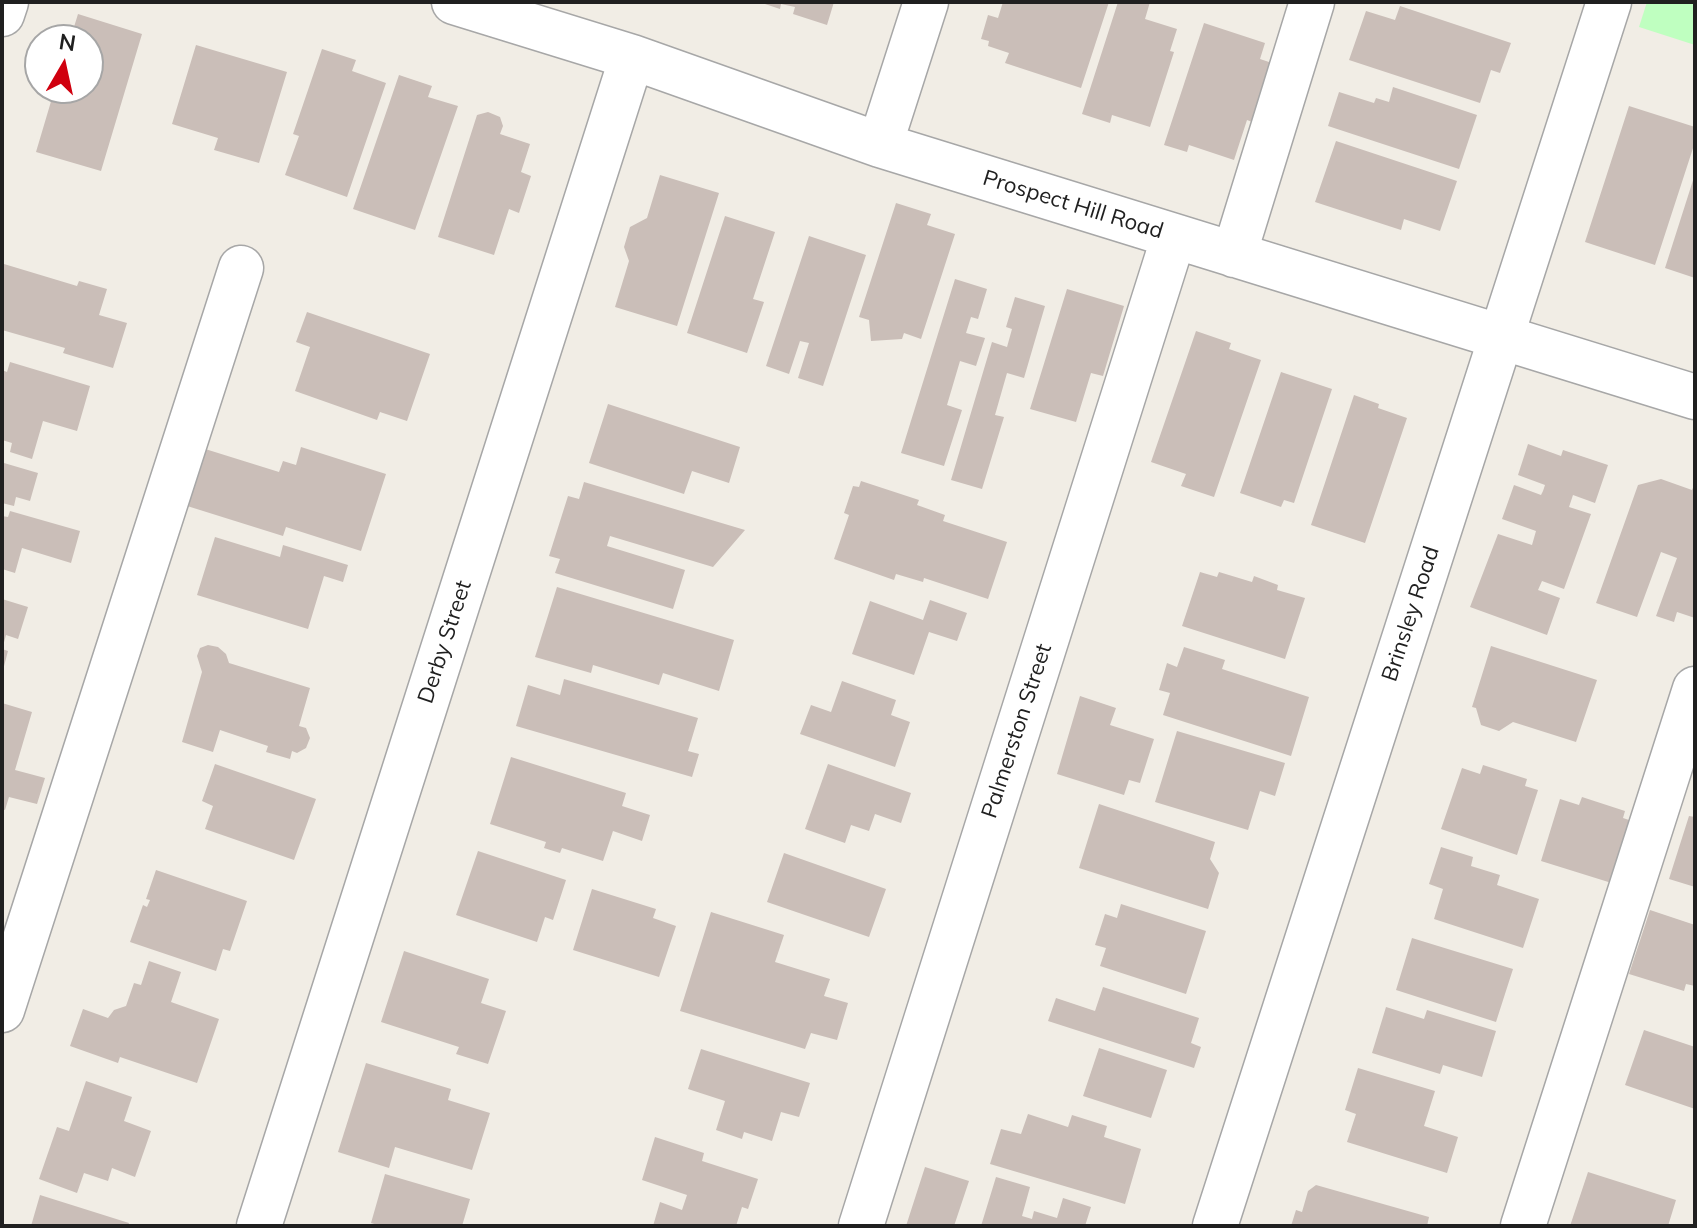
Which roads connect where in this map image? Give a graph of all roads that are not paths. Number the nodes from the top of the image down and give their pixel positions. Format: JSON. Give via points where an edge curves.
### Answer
{"nodes":[{"id":1,"x":6,"y":2,"type":"edge"},
{"id":2,"x":454,"y":2,"type":"edge"},
{"id":3,"x":926,"y":2,"type":"edge"},
{"id":4,"x":1312,"y":2,"type":"edge"},
{"id":5,"x":1609,"y":2,"type":"edge"},
{"id":6,"x":2,"y":14,"type":"edge"},
{"id":7,"x":544,"y":15,"type":"edge"},
{"id":8,"x":632,"y":57,"type":"junction"},
{"id":9,"x":880,"y":145,"type":"junction"},
{"id":10,"x":1174,"y":236,"type":"junction"},
{"id":11,"x":1234,"y":255,"type":"junction"},
{"id":12,"x":241,"y":268,"type":"dead end"},
{"id":13,"x":1499,"y":338,"type":"junction"},
{"id":14,"x":1695,"y":397,"type":"edge"},
{"id":15,"x":1695,"y":689,"type":"edge"},
{"id":16,"x":2,"y":1010,"type":"edge"},
{"id":17,"x":259,"y":1226,"type":"edge"},
{"id":18,"x":861,"y":1226,"type":"edge"},
{"id":19,"x":1215,"y":1226,"type":"edge"},
{"id":20,"x":1523,"y":1226,"type":"edge"}],
"edges":[{"from":1,"to":6,"type":"street"},
{"from":2,"to":7,"type":"street","name":"Prospect Hill Road"},
{"from":3,"to":9,"type":"street"},
{"from":4,"to":11,"type":"street"},
{"from":5,"to":13,"type":"street","name":"Brinsley Road"},
{"from":7,"to":8,"type":"street","name":"Prospect Hill Road"},
{"from":8,"to":9,"type":"street","name":"Prospect Hill Road"},
{"from":8,"to":17,"type":"street","name":"Derby Street"},
{"from":9,"to":10,"type":"street","name":"Prospect Hill Road"},
{"from":10,"to":11,"type":"street","name":"Prospect Hill Road"},
{"from":10,"to":18,"type":"street","name":"Palmerston Street"},
{"from":11,"to":13,"type":"street","name":"Prospect Hill Road"},
{"from":12,"to":16,"type":"street"},
{"from":13,"to":14,"type":"street","name":"Prospect Hill Road"},
{"from":13,"to":19,"type":"street","name":"Brinsley Road"},
{"from":15,"to":20,"type":"street"}]}
